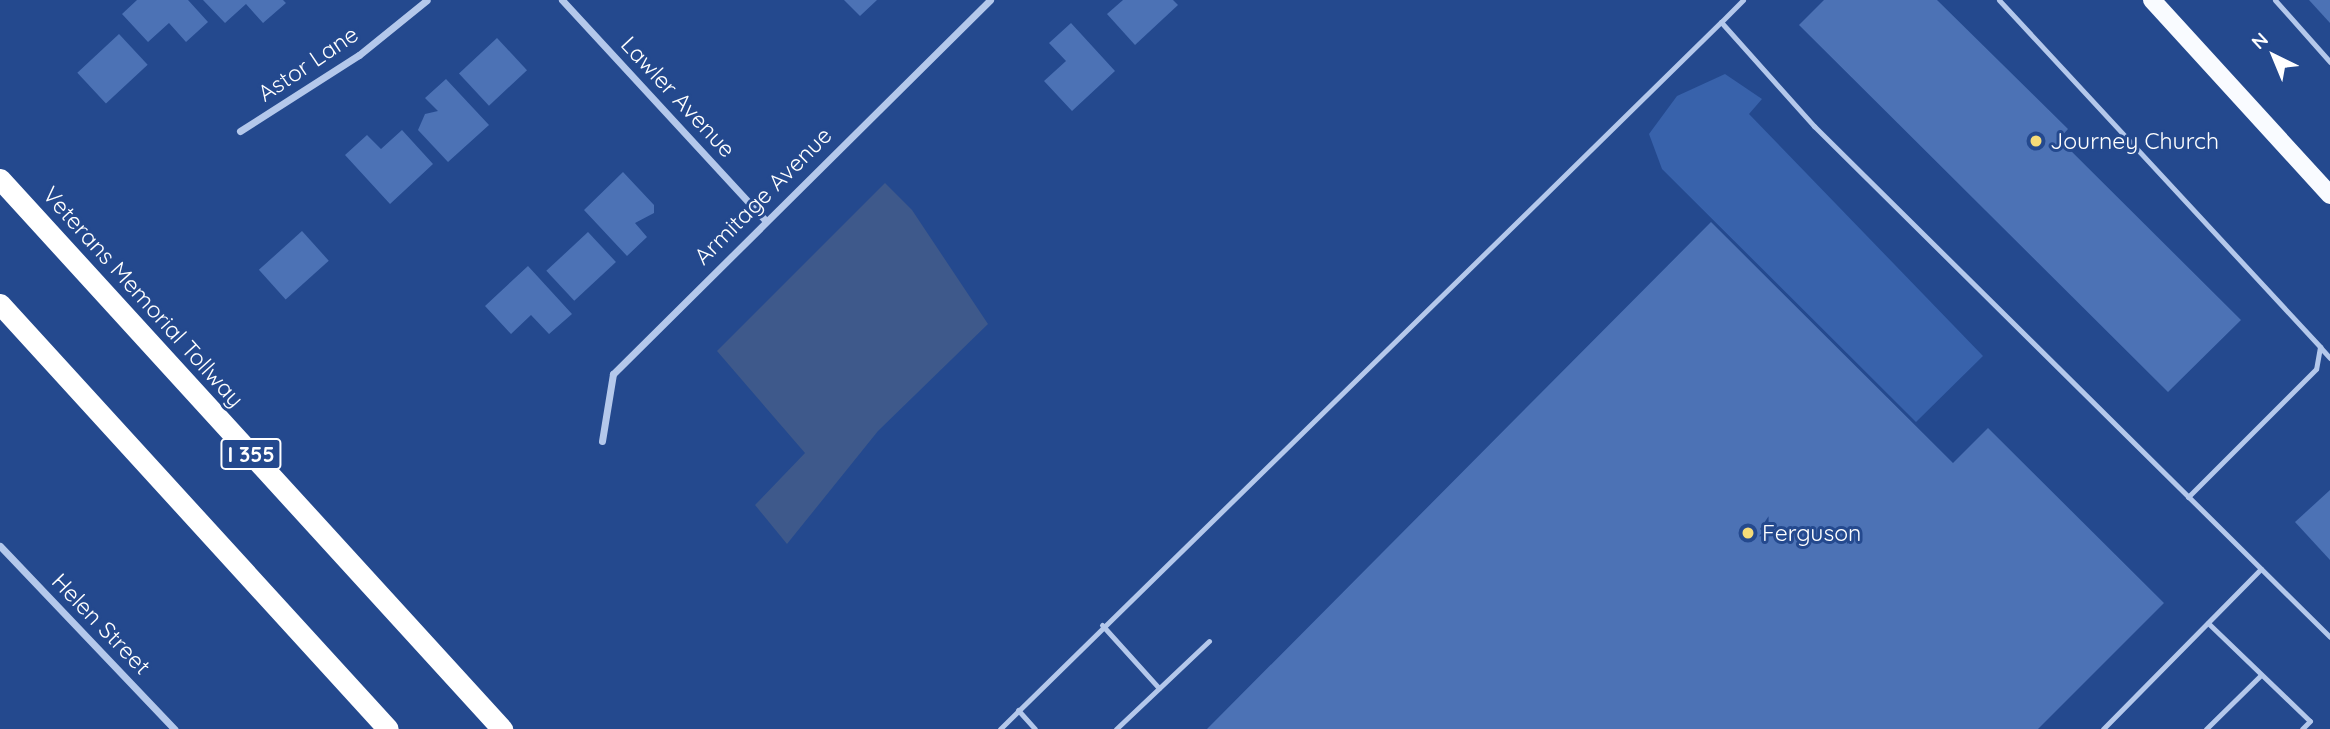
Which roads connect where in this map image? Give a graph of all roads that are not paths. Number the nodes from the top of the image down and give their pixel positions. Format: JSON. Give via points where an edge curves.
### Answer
{"nodes":[{"id":1,"x":427,"y":0,"type":"edge"},
{"id":2,"x":562,"y":0,"type":"edge"},
{"id":3,"x":990,"y":0,"type":"edge"},
{"id":4,"x":1743,"y":0,"type":"edge"},
{"id":5,"x":1998,"y":0,"type":"edge"},
{"id":6,"x":2152,"y":0,"type":"edge"},
{"id":7,"x":2275,"y":0,"type":"edge"},
{"id":8,"x":1721,"y":22,"type":"junction"},
{"id":9,"x":2330,"y":62,"type":"edge"},
{"id":10,"x":240,"y":131,"type":"dead end"},
{"id":11,"x":0,"y":179,"type":"edge"},
{"id":12,"x":2330,"y":195,"type":"edge"},
{"id":13,"x":765,"y":220,"type":"junction"},
{"id":14,"x":0,"y":304,"type":"edge"},
{"id":15,"x":2320,"y":347,"type":"junction"},
{"id":16,"x":2330,"y":358,"type":"edge"},
{"id":17,"x":602,"y":441,"type":"dead end"},
{"id":18,"x":2188,"y":496,"type":"junction"},
{"id":19,"x":0,"y":546,"type":"edge"},
{"id":20,"x":2261,"y":569,"type":"junction"},
{"id":21,"x":2208,"y":623,"type":"junction"},
{"id":22,"x":1102,"y":625,"type":"junction"},
{"id":23,"x":2330,"y":637,"type":"edge"},
{"id":24,"x":1209,"y":641,"type":"dead end"},
{"id":25,"x":2261,"y":674,"type":"junction"},
{"id":26,"x":1160,"y":688,"type":"junction"},
{"id":27,"x":1018,"y":710,"type":"junction"},
{"id":28,"x":174,"y":729,"type":"edge"},
{"id":29,"x":388,"y":729,"type":"edge"},
{"id":30,"x":502,"y":729,"type":"edge"},
{"id":31,"x":1000,"y":729,"type":"edge"},
{"id":32,"x":1035,"y":729,"type":"edge"},
{"id":33,"x":1116,"y":729,"type":"edge"},
{"id":34,"x":2103,"y":729,"type":"edge"},
{"id":35,"x":2206,"y":729,"type":"edge"},
{"id":36,"x":2302,"y":729,"type":"edge"}],
"edges":[{"from":1,"to":10,"type":"street","name":"Astor Lane","via":[[359,55]]},
{"from":2,"to":13,"type":"street","name":"Lawler Avenue"},
{"from":3,"to":13,"type":"street","name":"Armitage Avenue"},
{"from":4,"to":8,"type":"lane"},
{"from":5,"to":15,"type":"lane"},
{"from":6,"to":12,"type":"main road"},
{"from":7,"to":9,"type":"lane"},
{"from":8,"to":18,"type":"lane","via":[[1814,126]]},
{"from":8,"to":22,"type":"lane"},
{"from":11,"to":30,"type":"highway","name":"Veterans Memorial Tollway","number":"I 355"},
{"from":13,"to":17,"type":"street","name":"Armitage Avenue","via":[[613,374]]},
{"from":14,"to":29,"type":"highway"},
{"from":15,"to":16,"type":"lane"},
{"from":15,"to":18,"type":"lane","via":[[2316,369]]},
{"from":18,"to":20,"type":"lane"},
{"from":19,"to":28,"type":"street","name":"Helen Street"},
{"from":20,"to":21,"type":"lane"},
{"from":20,"to":23,"type":"lane"},
{"from":21,"to":25,"type":"lane"},
{"from":21,"to":34,"type":"lane"},
{"from":22,"to":26,"type":"lane"},
{"from":22,"to":27,"type":"lane"},
{"from":24,"to":26,"type":"lane"},
{"from":25,"to":35,"type":"lane"},
{"from":25,"to":36,"type":"lane","via":[[2310,721]]},
{"from":26,"to":33,"type":"lane"},
{"from":27,"to":31,"type":"lane"},
{"from":27,"to":32,"type":"lane"}]}
